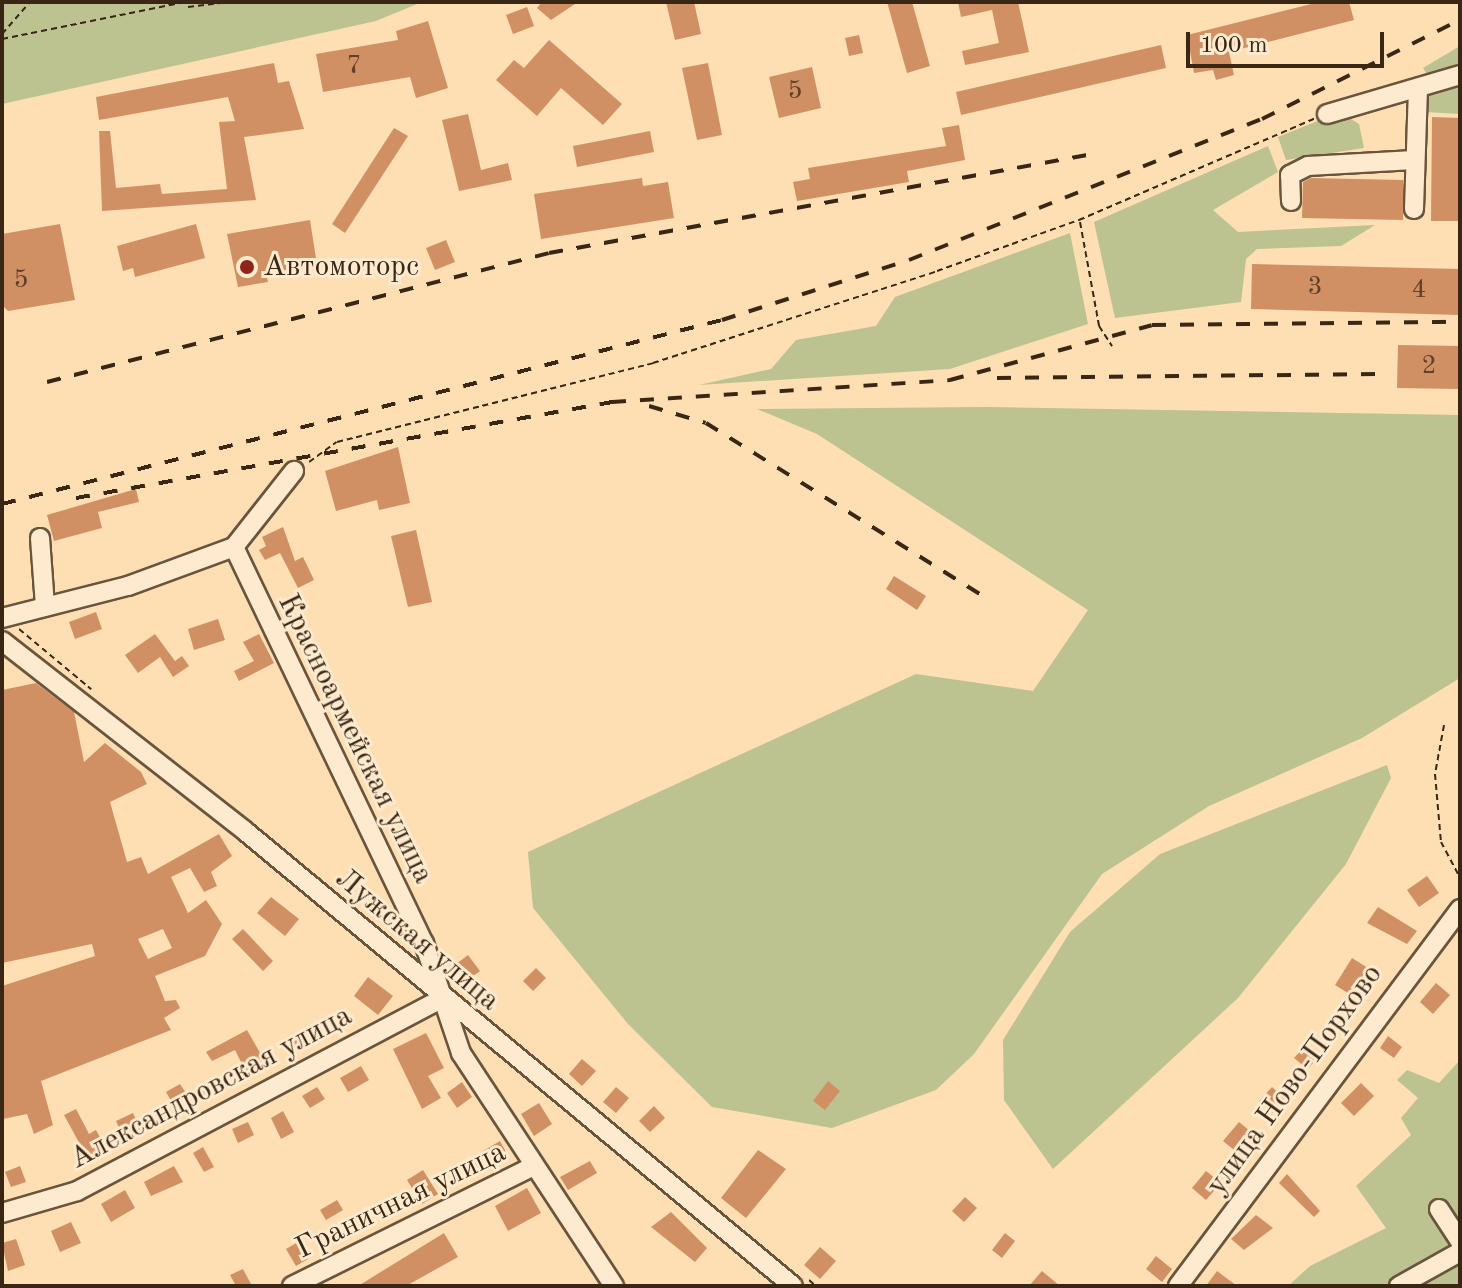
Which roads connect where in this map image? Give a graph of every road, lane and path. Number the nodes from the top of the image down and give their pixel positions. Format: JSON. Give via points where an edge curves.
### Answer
{"nodes":[{"id":1,"x":30,"y":2,"type":"edge"},
{"id":2,"x":186,"y":2,"type":"edge"},
{"id":3,"x":228,"y":2,"type":"edge"},
{"id":4,"x":187,"y":7,"type":"junction"},
{"id":5,"x":2,"y":34,"type":"edge"},
{"id":6,"x":2,"y":39,"type":"edge"},
{"id":7,"x":1460,"y":75,"type":"edge"},
{"id":8,"x":1418,"y":89,"type":"junction"},
{"id":9,"x":1327,"y":114,"type":"joint"},
{"id":10,"x":1414,"y":160,"type":"junction"},
{"id":11,"x":1291,"y":201,"type":"dead end"},
{"id":12,"x":1414,"y":209,"type":"dead end"},
{"id":13,"x":1079,"y":220,"type":"junction"},
{"id":14,"x":1112,"y":346,"type":"dead end"},
{"id":15,"x":294,"y":471,"type":"joint"},
{"id":16,"x":40,"y":538,"type":"dead end"},
{"id":17,"x":234,"y":547,"type":"junction"},
{"id":18,"x":45,"y":606,"type":"junction"},
{"id":19,"x":2,"y":618,"type":"edge"},
{"id":20,"x":2,"y":641,"type":"edge"},
{"id":21,"x":1444,"y":725,"type":"dead end"},
{"id":22,"x":1460,"y":877,"type":"edge"},
{"id":23,"x":1460,"y":909,"type":"edge"},
{"id":24,"x":441,"y":999,"type":"junction"},
{"id":25,"x":534,"y":1166,"type":"junction"},
{"id":26,"x":1439,"y":1209,"type":"dead end"},
{"id":27,"x":2,"y":1213,"type":"edge"},
{"id":28,"x":1460,"y":1241,"type":"edge"},
{"id":29,"x":1460,"y":1252,"type":"edge"},
{"id":30,"x":292,"y":1286,"type":"edge"},
{"id":31,"x":614,"y":1286,"type":"edge"},
{"id":32,"x":793,"y":1286,"type":"edge"},
{"id":33,"x":1178,"y":1286,"type":"edge"},
{"id":34,"x":1399,"y":1286,"type":"edge"}],
"edges":[{"from":1,"to":5,"type":"path"},
{"from":2,"to":4,"type":"path"},
{"from":3,"to":4,"type":"path"},
{"from":4,"to":6,"type":"path"},
{"from":7,"to":8,"type":"street"},
{"from":8,"to":9,"type":"street"},
{"from":8,"to":10,"type":"street"},
{"from":9,"to":13,"type":"path"},
{"from":10,"to":11,"type":"street","via":[[1308,166],[1290,175]]},
{"from":10,"to":12,"type":"street"},
{"from":13,"to":14,"type":"path","via":[[1099,326]]},
{"from":13,"to":15,"type":"path","via":[[653,363],[337,442]]},
{"from":15,"to":17,"type":"street"},
{"from":16,"to":18,"type":"street"},
{"from":17,"to":18,"type":"street"},
{"from":17,"to":24,"type":"street","name":"Красноармейская улица","via":[[424,943]]},
{"from":18,"to":19,"type":"street"},
{"from":20,"to":24,"type":"street","name":"Лужская улица","via":[[245,831]]},
{"from":21,"to":22,"type":"path","via":[[1435,774],[1441,842]]},
{"from":23,"to":33,"type":"street","name":"улица Ново-Порхово"},
{"from":24,"to":25,"type":"street","name":"Красноармейская улица","via":[[461,1053]]},
{"from":24,"to":27,"type":"street","name":"Александровская улица","via":[[77,1191]]},
{"from":24,"to":32,"type":"street","name":"Лужская улица"},
{"from":25,"to":30,"type":"street","name":"Граничная улица"},
{"from":25,"to":31,"type":"street","name":"Красноармейская улица"},
{"from":26,"to":28,"type":"street"},
{"from":29,"to":34,"type":"street"}]}
